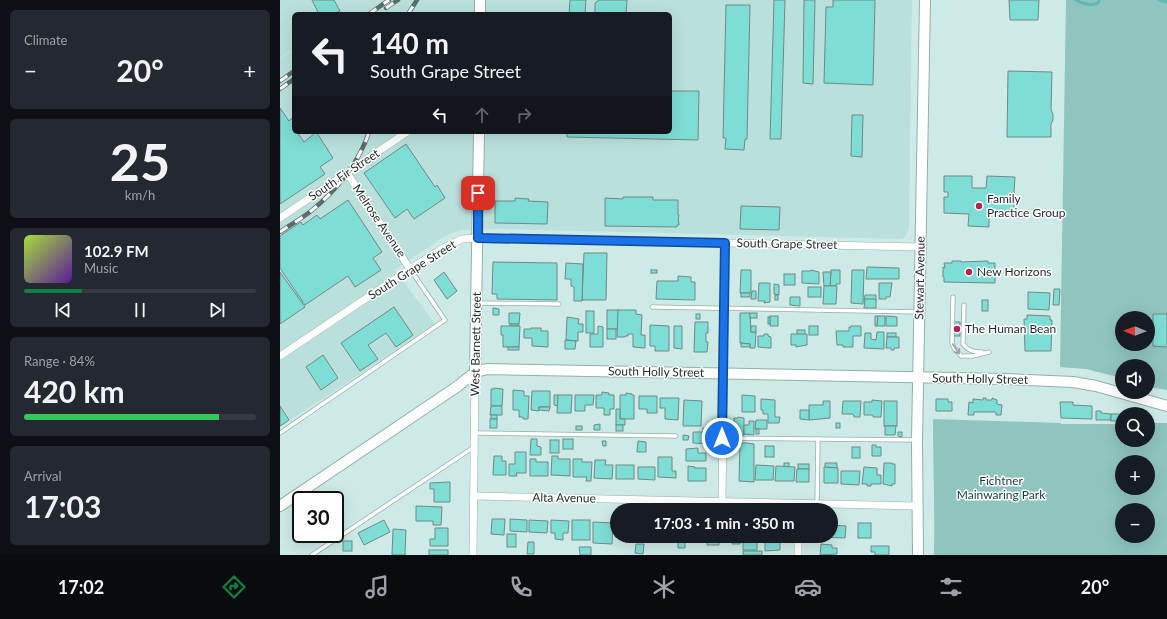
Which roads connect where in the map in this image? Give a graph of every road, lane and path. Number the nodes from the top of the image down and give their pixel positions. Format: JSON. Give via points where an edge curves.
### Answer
{"nodes":[{"id":1,"x":480,"y":0,"type":"edge"},
{"id":2,"x":925,"y":0,"type":"edge"},
{"id":3,"x":480,"y":12,"type":"edge"},
{"id":4,"x":404,"y":134,"type":"edge"},
{"id":5,"x":479,"y":134,"type":"edge"},
{"id":6,"x":347,"y":174,"type":"junction"},
{"id":7,"x":280,"y":218,"type":"edge"},
{"id":8,"x":478,"y":238,"type":"junction"},
{"id":9,"x":725,"y":243,"type":"junction"},
{"id":10,"x":920,"y":247,"type":"junction"},
{"id":11,"x":410,"y":268,"type":"junction"},
{"id":12,"x":953,"y":297,"type":"dead end"},
{"id":13,"x":477,"y":303,"type":"junction"},
{"id":14,"x":559,"y":304,"type":"dead end"},
{"id":15,"x":964,"y":305,"type":"dead end"},
{"id":16,"x":652,"y":306,"type":"dead end"},
{"id":17,"x":724,"y":307,"type":"junction"},
{"id":18,"x":919,"y":312,"type":"junction"},
{"id":19,"x":280,"y":356,"type":"edge"},
{"id":20,"x":475,"y":372,"type":"junction"},
{"id":21,"x":723,"y":374,"type":"junction"},
{"id":22,"x":918,"y":378,"type":"junction"},
{"id":23,"x":1167,"y":406,"type":"edge"},
{"id":24,"x":280,"y":433,"type":"edge"},
{"id":25,"x":476,"y":433,"type":"junction"},
{"id":26,"x":676,"y":436,"type":"dead end"},
{"id":27,"x":722,"y":438,"type":"junction"},
{"id":28,"x":818,"y":439,"type":"junction"},
{"id":29,"x":917,"y":440,"type":"junction"},
{"id":30,"x":475,"y":446,"type":"junction"},
{"id":31,"x":475,"y":496,"type":"junction"},
{"id":32,"x":722,"y":502,"type":"junction"},
{"id":33,"x":737,"y":503,"type":"edge"},
{"id":34,"x":817,"y":503,"type":"edge"},
{"id":35,"x":838,"y":504,"type":"edge"},
{"id":36,"x":280,"y":506,"type":"edge"},
{"id":37,"x":917,"y":506,"type":"junction"},
{"id":38,"x":798,"y":543,"type":"edge"},
{"id":39,"x":312,"y":555,"type":"edge"},
{"id":40,"x":473,"y":555,"type":"edge"},
{"id":41,"x":798,"y":555,"type":"edge"},
{"id":42,"x":918,"y":555,"type":"edge"}],
"edges":[{"from":1,"to":3,"type":"street"},
{"from":2,"to":10,"type":"street","name":"Stewart Avenue"},
{"from":4,"to":6,"type":"street","name":"South Fir Street"},
{"from":5,"to":8,"type":"street","name":"West Barnett Street"},
{"from":6,"to":7,"type":"street","name":"South Fir Street"},
{"from":6,"to":11,"type":"street","name":"Melrose Avenue"},
{"from":8,"to":9,"type":"street","name":"South Grape Street"},
{"from":8,"to":11,"type":"street","name":"South Grape Street","via":[[462,239]]},
{"from":8,"to":13,"type":"street","name":"West Barnett Street"},
{"from":9,"to":10,"type":"street","name":"South Grape Street"},
{"from":9,"to":17,"type":"street"},
{"from":10,"to":18,"type":"street","name":"Stewart Avenue"},
{"from":11,"to":19,"type":"street","name":"South Grape Street"},
{"from":11,"to":24,"type":"lane","via":[[446,320]]},
{"from":12,"to":15,"type":"lane","one_way":true,"via":[[954,348],[961,356],[989,352],[971,351],[966,348]]},
{"from":13,"to":14,"type":"lane"},
{"from":13,"to":20,"type":"street","name":"West Barnett Street"},
{"from":16,"to":17,"type":"lane"},
{"from":17,"to":18,"type":"lane"},
{"from":17,"to":21,"type":"street"},
{"from":18,"to":22,"type":"street","name":"Stewart Avenue"},
{"from":20,"to":21,"type":"street","name":"South Holly Street","via":[[492,369]]},
{"from":20,"to":25,"type":"street","name":"West Barnett Street"},
{"from":20,"to":36,"type":"street"},
{"from":21,"to":22,"type":"street","name":"South Holly Street"},
{"from":21,"to":27,"type":"street"},
{"from":22,"to":23,"type":"street","name":"South Holly Street","via":[[1073,382]]},
{"from":22,"to":29,"type":"street","name":"Stewart Avenue"},
{"from":25,"to":26,"type":"lane"},
{"from":25,"to":30,"type":"street","name":"West Barnett Street"},
{"from":27,"to":28,"type":"lane"},
{"from":27,"to":32,"type":"street"},
{"from":28,"to":29,"type":"lane"},
{"from":28,"to":34,"type":"lane"},
{"from":29,"to":37,"type":"street","name":"Stewart Avenue"},
{"from":30,"to":31,"type":"street","name":"West Barnett Street"},
{"from":30,"to":39,"type":"lane"},
{"from":31,"to":32,"type":"street","name":"Alta Avenue"},
{"from":31,"to":40,"type":"street","name":"West Barnett Street"},
{"from":32,"to":33,"type":"street","name":"Alta Avenue"},
{"from":35,"to":37,"type":"street","name":"Alta Avenue"},
{"from":37,"to":42,"type":"street","name":"Stewart Avenue"},
{"from":38,"to":41,"type":"street"}]}
